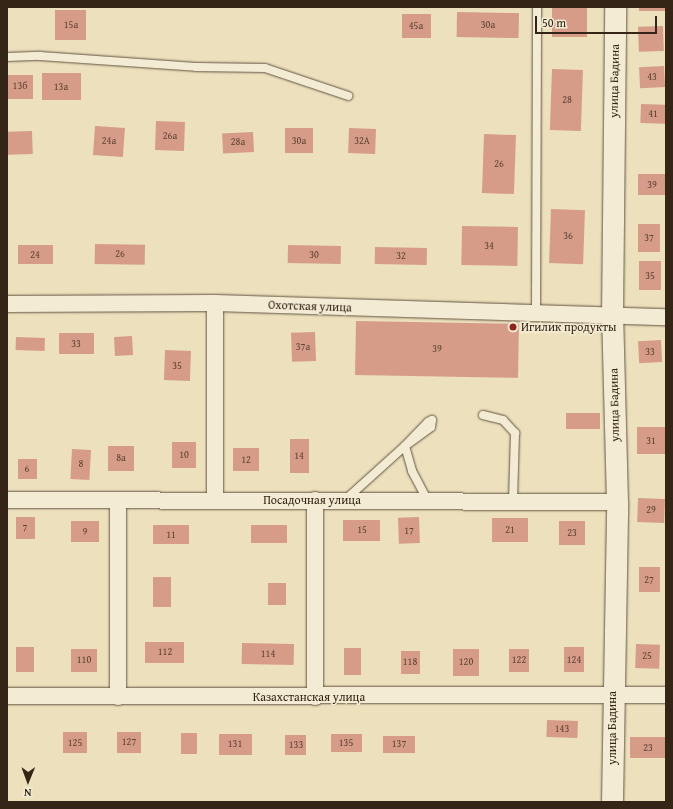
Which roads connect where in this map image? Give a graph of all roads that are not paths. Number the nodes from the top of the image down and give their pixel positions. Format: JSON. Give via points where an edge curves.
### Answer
{"nodes":[{"id":1,"x":537,"y":7,"type":"edge"},
{"id":2,"x":615,"y":7,"type":"edge"},
{"id":3,"x":7,"y":57,"type":"edge"},
{"id":4,"x":348,"y":96,"type":"dead end"},
{"id":5,"x":215,"y":303,"type":"junction"},
{"id":6,"x":7,"y":304,"type":"edge"},
{"id":7,"x":536,"y":313,"type":"junction"},
{"id":8,"x":612,"y":316,"type":"junction"},
{"id":9,"x":666,"y":317,"type":"edge"},
{"id":10,"x":483,"y":415,"type":"dead end"},
{"id":11,"x":7,"y":500,"type":"edge"},
{"id":12,"x":118,"y":500,"type":"junction"},
{"id":13,"x":215,"y":500,"type":"junction"},
{"id":14,"x":315,"y":500,"type":"junction"},
{"id":15,"x":344,"y":500,"type":"junction"},
{"id":16,"x":428,"y":501,"type":"junction"},
{"id":17,"x":513,"y":501,"type":"junction"},
{"id":18,"x":617,"y":502,"type":"junction"},
{"id":19,"x":612,"y":695,"type":"junction"},
{"id":20,"x":666,"y":695,"type":"edge"},
{"id":21,"x":7,"y":696,"type":"edge"},
{"id":22,"x":118,"y":697,"type":"junction"},
{"id":23,"x":315,"y":697,"type":"junction"},
{"id":24,"x":612,"y":802,"type":"edge"}],
"edges":[{"from":1,"to":7,"type":"lane"},
{"from":2,"to":8,"type":"street","name":"улица Бадина"},
{"from":3,"to":4,"type":"lane","via":[[40,56],[196,67],[265,68]]},
{"from":5,"to":6,"type":"street","name":"Охотская улица"},
{"from":5,"to":7,"type":"street","name":"Охотская улица"},
{"from":5,"to":13,"type":"street"},
{"from":7,"to":8,"type":"street","name":"Охотская улица"},
{"from":8,"to":9,"type":"street","name":"Охотская улица"},
{"from":8,"to":18,"type":"street","name":"улица Бадина"},
{"from":10,"to":17,"type":"lane","via":[[503,420],[515,433]]},
{"from":11,"to":12,"type":"street","name":"Посадочная улица"},
{"from":12,"to":13,"type":"street","name":"Посадочная улица"},
{"from":12,"to":22,"type":"street"},
{"from":13,"to":14,"type":"street","name":"Посадочная улица"},
{"from":14,"to":15,"type":"street","name":"Посадочная улица"},
{"from":14,"to":23,"type":"street"},
{"from":15,"to":16,"type":"street","name":"Посадочная улица"},
{"from":15,"to":16,"type":"lane","via":[[405,446],[412,471]]},
{"from":16,"to":17,"type":"street","name":"Посадочная улица"},
{"from":17,"to":18,"type":"street","name":"Посадочная улица"},
{"from":18,"to":19,"type":"street","name":"улица Бадина"},
{"from":19,"to":20,"type":"street","name":"Казахстанская улица"},
{"from":19,"to":23,"type":"street","name":"Казахстанская улица"},
{"from":19,"to":24,"type":"street","name":"улица Бадина"},
{"from":21,"to":22,"type":"street","name":"Казахстанская улица"},
{"from":22,"to":23,"type":"street","name":"Казахстанская улица"}]}
